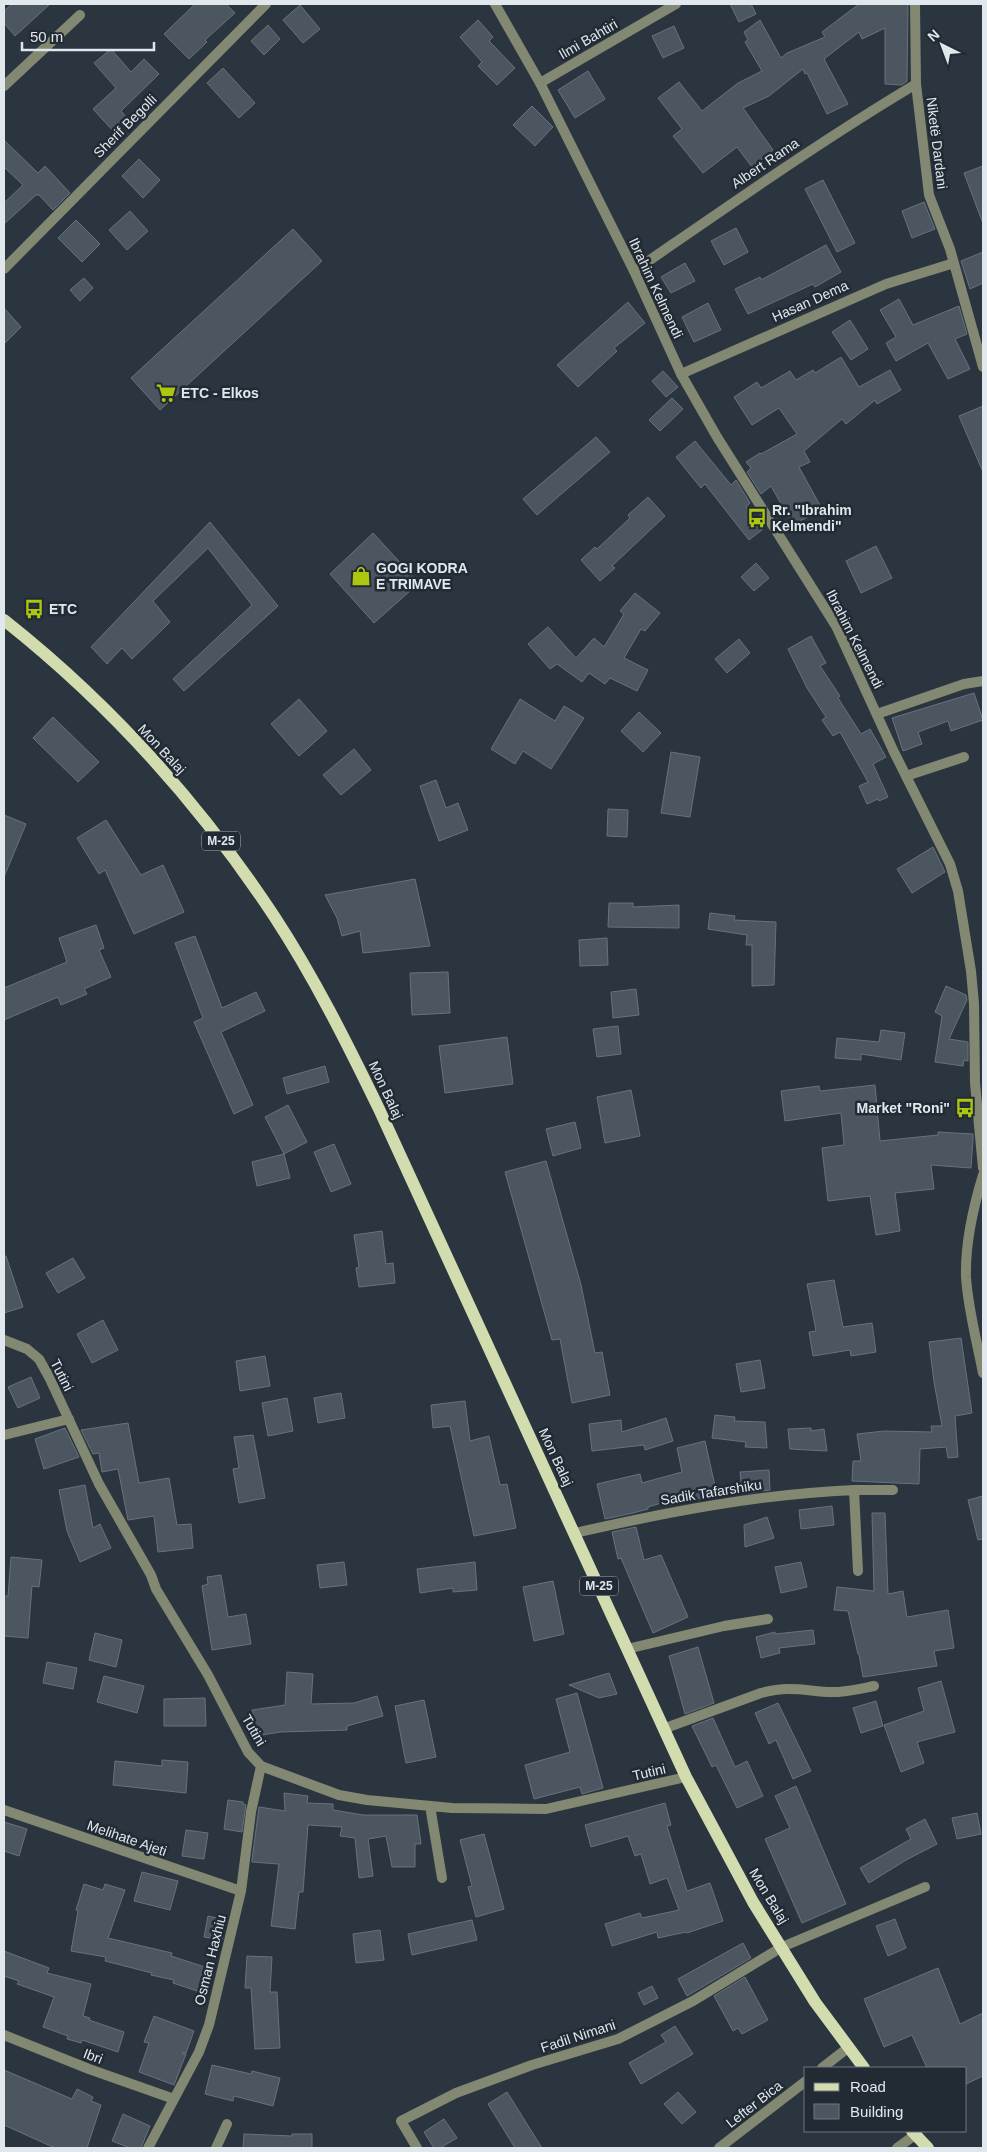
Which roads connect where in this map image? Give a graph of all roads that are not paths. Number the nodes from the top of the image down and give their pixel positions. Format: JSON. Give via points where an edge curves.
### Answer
{"nodes":[{"id":1,"x":266,"y":4,"type":"edge"},
{"id":2,"x":495,"y":4,"type":"edge"},
{"id":3,"x":676,"y":4,"type":"edge"},
{"id":4,"x":915,"y":4,"type":"edge"},
{"id":5,"x":80,"y":15,"type":"dead end"},
{"id":6,"x":540,"y":83,"type":"junction"},
{"id":7,"x":916,"y":84,"type":"junction"},
{"id":8,"x":4,"y":86,"type":"edge"},
{"id":9,"x":954,"y":263,"type":"junction"},
{"id":10,"x":4,"y":268,"type":"edge"},
{"id":11,"x":634,"y":271,"type":"junction"},
{"id":12,"x":983,"y":367,"type":"edge"},
{"id":13,"x":681,"y":374,"type":"junction"},
{"id":14,"x":4,"y":620,"type":"edge"},
{"id":15,"x":983,"y":681,"type":"edge"},
{"id":16,"x":877,"y":714,"type":"junction"},
{"id":17,"x":964,"y":757,"type":"dead end"},
{"id":18,"x":906,"y":776,"type":"junction"},
{"id":19,"x":983,"y":1168,"type":"edge"},
{"id":20,"x":983,"y":1175,"type":"edge"},
{"id":21,"x":4,"y":1340,"type":"edge"},
{"id":22,"x":983,"y":1373,"type":"edge"},
{"id":23,"x":69,"y":1419,"type":"junction"},
{"id":24,"x":4,"y":1435,"type":"edge"},
{"id":25,"x":854,"y":1490,"type":"junction"},
{"id":26,"x":893,"y":1490,"type":"dead end"},
{"id":27,"x":575,"y":1533,"type":"junction"},
{"id":28,"x":858,"y":1571,"type":"dead end"},
{"id":29,"x":768,"y":1619,"type":"dead end"},
{"id":30,"x":627,"y":1648,"type":"junction"},
{"id":31,"x":874,"y":1686,"type":"dead end"},
{"id":32,"x":663,"y":1729,"type":"junction"},
{"id":33,"x":261,"y":1766,"type":"junction"},
{"id":34,"x":686,"y":1777,"type":"junction"},
{"id":35,"x":430,"y":1806,"type":"junction"},
{"id":36,"x":4,"y":1810,"type":"edge"},
{"id":37,"x":442,"y":1878,"type":"dead end"},
{"id":38,"x":925,"y":1887,"type":"dead end"},
{"id":39,"x":241,"y":1891,"type":"junction"},
{"id":40,"x":782,"y":1947,"type":"junction"},
{"id":41,"x":4,"y":2035,"type":"edge"},
{"id":42,"x":848,"y":2047,"type":"junction"},
{"id":43,"x":823,"y":2067,"type":"edge"},
{"id":44,"x":863,"y":2067,"type":"edge"},
{"id":45,"x":804,"y":2083,"type":"edge"},
{"id":46,"x":174,"y":2099,"type":"junction"},
{"id":47,"x":227,"y":2124,"type":"dead end"},
{"id":48,"x":914,"y":2133,"type":"edge"},
{"id":49,"x":148,"y":2148,"type":"edge"},
{"id":50,"x":216,"y":2148,"type":"edge"},
{"id":51,"x":417,"y":2148,"type":"edge"},
{"id":52,"x":719,"y":2148,"type":"edge"},
{"id":53,"x":897,"y":2148,"type":"edge"},
{"id":54,"x":928,"y":2148,"type":"edge"}],
"edges":[{"from":1,"to":10,"type":"street","name":"Sherif Begolli"},
{"from":2,"to":6,"type":"street","name":"Ibrahim Kelmendi"},
{"from":3,"to":6,"type":"street","name":"Ilmi Bahtiri"},
{"from":4,"to":7,"type":"street","name":"Niketë Dardani"},
{"from":5,"to":8,"type":"street"},
{"from":6,"to":11,"type":"street","name":"Ibrahim Kelmendi"},
{"from":7,"to":9,"type":"street","name":"Niketë Dardani","via":[[929,195]]},
{"from":7,"to":11,"type":"street","name":"Albert Rama","via":[[784,167]]},
{"from":9,"to":12,"type":"street","name":"Niketë Dardani"},
{"from":9,"to":13,"type":"street","name":"Hasan Dema","via":[[886,284]]},
{"from":11,"to":13,"type":"street","name":"Ibrahim Kelmendi"},
{"from":13,"to":16,"type":"street","name":"Ibrahim Kelmendi","via":[[827,610]]},
{"from":14,"to":27,"type":"main road","name":"Mon Balaj","number":"M-25","via":[[80,687],[162,768],[225,846],[274,916],[346,1040]]},
{"from":15,"to":16,"type":"street","via":[[964,684]]},
{"from":16,"to":18,"type":"street","name":"Ibrahim Kelmendi"},
{"from":17,"to":18,"type":"street"},
{"from":18,"to":19,"type":"street","name":"Ibrahim Kelmendi","via":[[950,864],[958,892],[974,1004],[973,1059]]},
{"from":20,"to":22,"type":"street","via":[[970,1227],[966,1277]]},
{"from":21,"to":23,"type":"street","name":"Tutini","via":[[27,1349],[39,1360]]},
{"from":23,"to":24,"type":"street"},
{"from":23,"to":33,"type":"street","name":"Tutini","via":[[98,1484],[156,1589],[208,1675],[248,1752]]},
{"from":25,"to":26,"type":"street","name":"Sadik Tafarshiku"},
{"from":25,"to":27,"type":"street","name":"Sadik Tafarshiku","via":[[726,1503]]},
{"from":25,"to":28,"type":"street"},
{"from":27,"to":30,"type":"main road","name":"Mon Balaj","number":"M-25"},
{"from":29,"to":30,"type":"street"},
{"from":30,"to":32,"type":"main road","name":"Mon Balaj","number":"M-25"},
{"from":31,"to":32,"type":"street","via":[[828,1692],[776,1689]]},
{"from":32,"to":34,"type":"main road","name":"Mon Balaj","number":"M-25"},
{"from":33,"to":35,"type":"street","name":"Tutini","via":[[339,1795]]},
{"from":33,"to":39,"type":"street","name":"Osman Haxhiu","via":[[251,1812]]},
{"from":34,"to":35,"type":"street","name":"Tutini","via":[[546,1809]]},
{"from":34,"to":40,"type":"main road","name":"Mon Balaj","number":"M-25","via":[[753,1902]]},
{"from":35,"to":37,"type":"street"},
{"from":36,"to":39,"type":"street","name":"Melihate Ajeti"},
{"from":38,"to":40,"type":"street"},
{"from":39,"to":46,"type":"street","name":"Osman Haxhiu","via":[[209,2025],[200,2052]]},
{"from":40,"to":42,"type":"main road","name":"Mon Balaj","number":"M-25","via":[[815,2002]]},
{"from":40,"to":51,"type":"street","name":"Fadil Nimani","via":[[693,2001],[618,2039],[532,2065],[456,2093],[401,2121]]},
{"from":41,"to":46,"type":"street","name":"Ibri"},
{"from":42,"to":43,"type":"street"},
{"from":42,"to":44,"type":"main road","name":"Mon Balaj","number":"M-25"},
{"from":45,"to":52,"type":"street","name":"Lefter Bica"},
{"from":46,"to":49,"type":"street","name":"Osman Haxhiu"},
{"from":47,"to":50,"type":"street"},
{"from":48,"to":53,"type":"street"},
{"from":48,"to":54,"type":"main road"}]}
